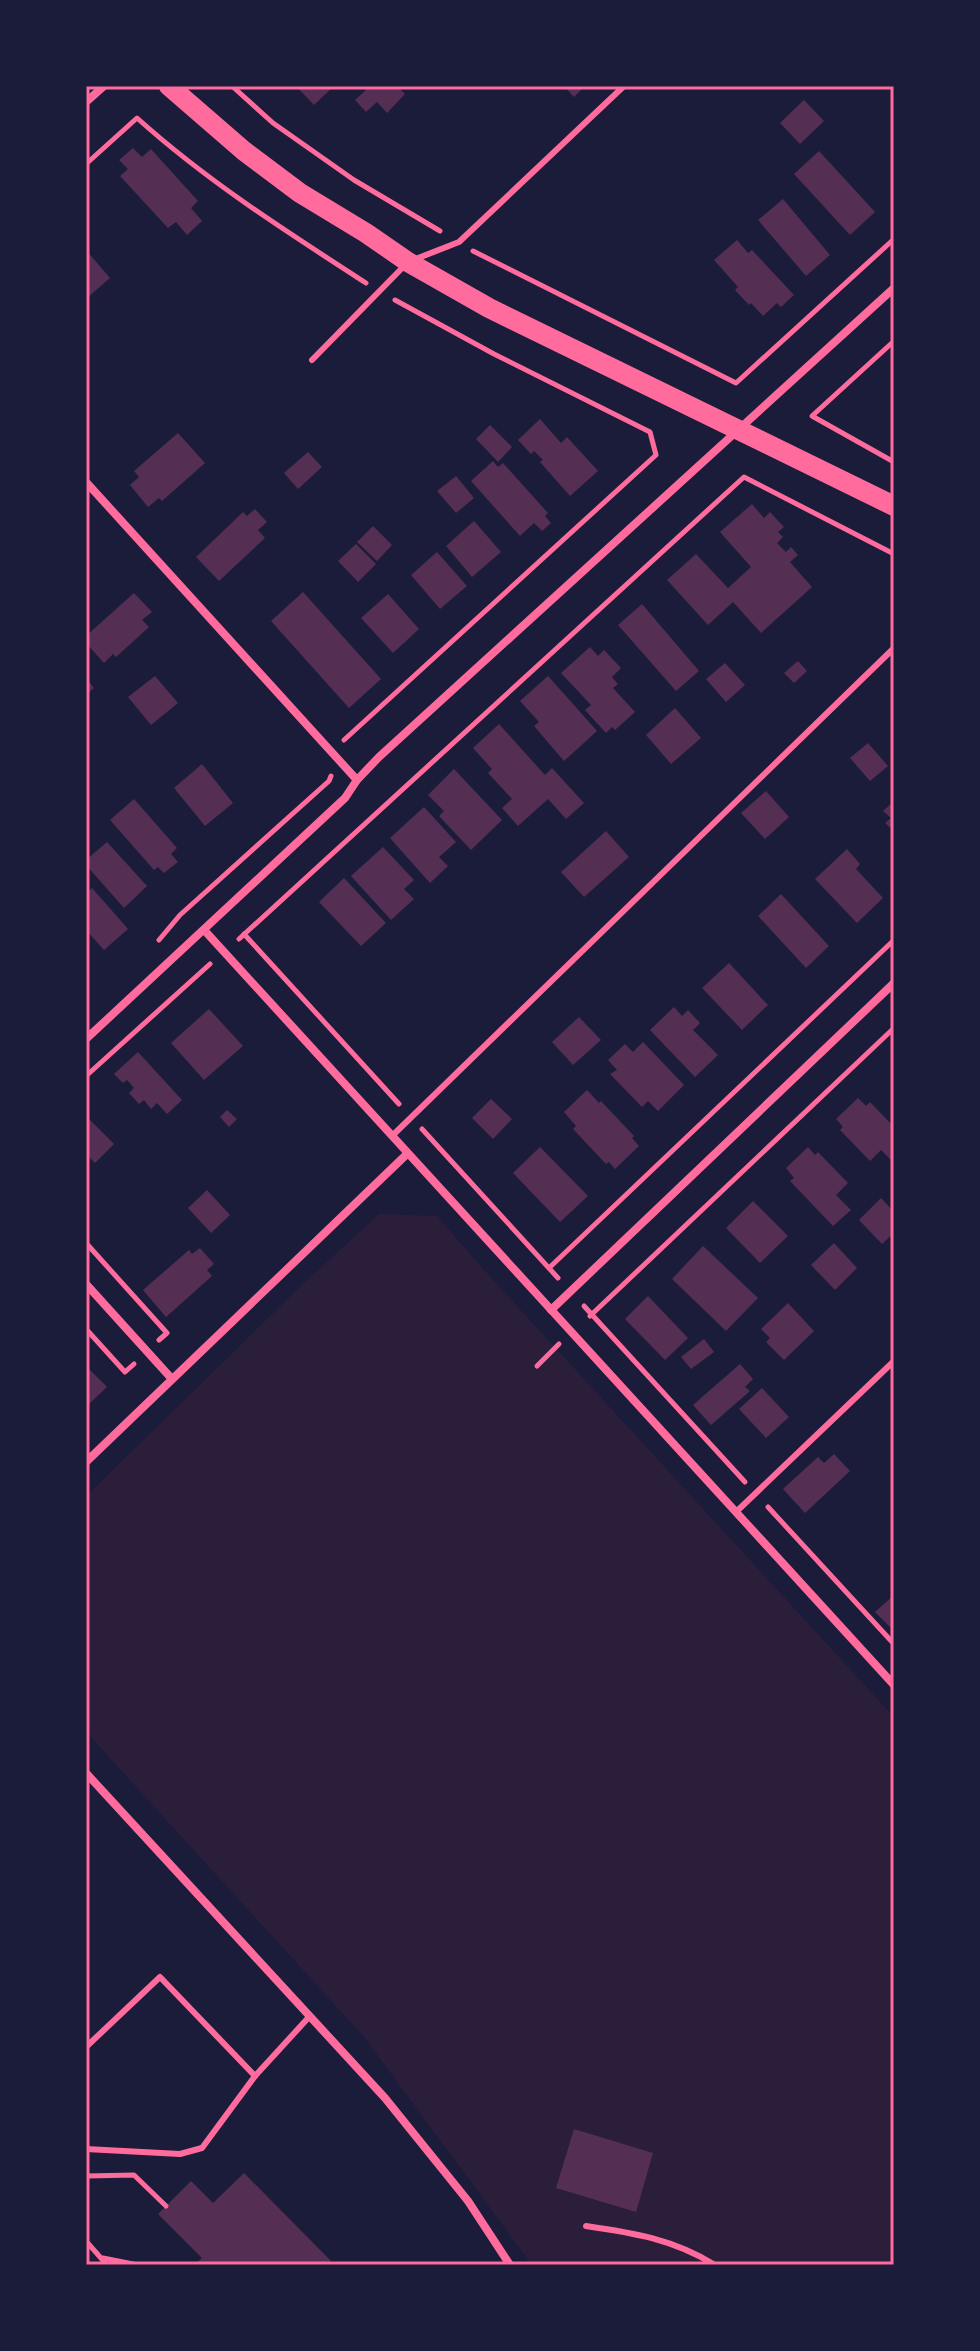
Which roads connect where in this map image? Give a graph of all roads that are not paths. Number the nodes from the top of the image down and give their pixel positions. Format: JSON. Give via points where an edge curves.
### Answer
{"nodes":[{"id":1,"x":104,"y":86,"type":"edge"},
{"id":2,"x":169,"y":86,"type":"edge"},
{"id":3,"x":624,"y":86,"type":"edge"},
{"id":4,"x":86,"y":102,"type":"edge"},
{"id":5,"x":408,"y":262,"type":"junction"},
{"id":6,"x":894,"y":288,"type":"edge"},
{"id":7,"x":312,"y":360,"type":"dead end"},
{"id":8,"x":738,"y":431,"type":"junction"},
{"id":9,"x":86,"y":482,"type":"edge"},
{"id":10,"x":894,"y":506,"type":"edge"},
{"id":11,"x":894,"y":648,"type":"edge"},
{"id":12,"x":357,"y":780,"type":"junction"},
{"id":13,"x":205,"y":931,"type":"junction"},
{"id":14,"x":894,"y":983,"type":"edge"},
{"id":15,"x":86,"y":1039,"type":"edge"},
{"id":16,"x":392,"y":1136,"type":"junction"},
{"id":17,"x":407,"y":1154,"type":"junction"},
{"id":18,"x":86,"y":1284,"type":"edge"},
{"id":19,"x":551,"y":1310,"type":"junction"},
{"id":20,"x":894,"y":1361,"type":"edge"},
{"id":21,"x":172,"y":1379,"type":"junction"},
{"id":22,"x":86,"y":1462,"type":"edge"},
{"id":23,"x":736,"y":1512,"type":"junction"},
{"id":24,"x":894,"y":1685,"type":"edge"},
{"id":25,"x":86,"y":1773,"type":"edge"},
{"id":26,"x":309,"y":2017,"type":"junction"},
{"id":27,"x":86,"y":2047,"type":"edge"},
{"id":28,"x":255,"y":2076,"type":"junction"},
{"id":29,"x":86,"y":2149,"type":"edge"},
{"id":30,"x":586,"y":2226,"type":"dead end"},
{"id":31,"x":510,"y":2265,"type":"edge"},
{"id":32,"x":715,"y":2265,"type":"edge"}],
"edges":[{"from":1,"to":4,"type":"street"},
{"from":2,"to":5,"type":"main road","via":[[300,193]]},
{"from":3,"to":5,"type":"lane","via":[[459,242]]},
{"from":5,"to":7,"type":"lane"},
{"from":5,"to":8,"type":"main road","via":[[489,308]]},
{"from":6,"to":8,"type":"street"},
{"from":8,"to":10,"type":"main road"},
{"from":8,"to":12,"type":"street"},
{"from":9,"to":12,"type":"street"},
{"from":11,"to":16,"type":"lane"},
{"from":12,"to":13,"type":"street","via":[[345,798]]},
{"from":13,"to":15,"type":"street"},
{"from":13,"to":16,"type":"street"},
{"from":14,"to":19,"type":"street"},
{"from":16,"to":17,"type":"street"},
{"from":17,"to":19,"type":"street"},
{"from":17,"to":21,"type":"street"},
{"from":18,"to":21,"type":"street"},
{"from":19,"to":23,"type":"street"},
{"from":20,"to":23,"type":"lane"},
{"from":21,"to":22,"type":"street"},
{"from":23,"to":24,"type":"street"},
{"from":25,"to":26,"type":"street"},
{"from":26,"to":28,"type":"lane"},
{"from":26,"to":31,"type":"street","via":[[385,2098],[468,2201]]},
{"from":27,"to":28,"type":"lane","via":[[160,1977]]},
{"from":28,"to":29,"type":"lane","via":[[202,2148],[180,2154]]},
{"from":30,"to":32,"type":"lane","via":[[648,2235]]}]}
